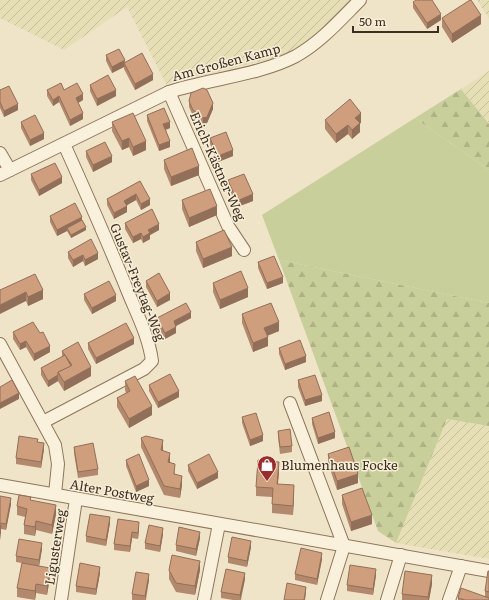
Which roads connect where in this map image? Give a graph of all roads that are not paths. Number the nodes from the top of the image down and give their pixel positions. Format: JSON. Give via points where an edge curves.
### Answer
{"nodes":[{"id":1,"x":360,"y":0,"type":"edge"},
{"id":2,"x":169,"y":92,"type":"junction"},
{"id":3,"x":64,"y":144,"type":"junction"},
{"id":4,"x":0,"y":153,"type":"edge"},
{"id":5,"x":5,"y":172,"type":"edge"},
{"id":6,"x":244,"y":250,"type":"dead end"},
{"id":7,"x":0,"y":344,"type":"edge"},
{"id":8,"x":290,"y":404,"type":"dead end"},
{"id":9,"x":43,"y":422,"type":"junction"},
{"id":10,"x":0,"y":485,"type":"edge"},
{"id":11,"x":55,"y":494,"type":"junction"},
{"id":12,"x":76,"y":499,"type":"junction"},
{"id":13,"x":219,"y":524,"type":"junction"},
{"id":14,"x":344,"y":546,"type":"junction"},
{"id":15,"x":401,"y":555,"type":"junction"},
{"id":16,"x":461,"y":566,"type":"junction"},
{"id":17,"x":489,"y":571,"type":"edge"},
{"id":18,"x":61,"y":600,"type":"edge"},
{"id":19,"x":204,"y":600,"type":"edge"},
{"id":20,"x":327,"y":600,"type":"edge"},
{"id":21,"x":387,"y":600,"type":"edge"},
{"id":22,"x":449,"y":600,"type":"edge"}],
"edges":[{"from":1,"to":2,"type":"street","name":"Am Großen Kamp","via":[[319,41],[296,56],[272,66],[191,84]]},
{"from":2,"to":3,"type":"street","name":"Am Großen Kamp"},
{"from":2,"to":6,"type":"street","name":"Erich-Kästner-Weg","via":[[228,226]]},
{"from":3,"to":5,"type":"street","name":"Am Großen Kamp"},
{"from":3,"to":9,"type":"street","name":"Gustav-Freytag-Weg","via":[[140,319],[152,361],[144,369]]},
{"from":4,"to":5,"type":"street"},
{"from":7,"to":9,"type":"street"},
{"from":8,"to":14,"type":"street"},
{"from":9,"to":11,"type":"street","via":[[55,445],[58,464]]},
{"from":10,"to":11,"type":"street","name":"Alter Postweg"},
{"from":11,"to":12,"type":"street","name":"Alter Postweg"},
{"from":12,"to":13,"type":"street","name":"Alter Postweg"},
{"from":12,"to":18,"type":"street","name":"Ligusterweg"},
{"from":13,"to":14,"type":"street","name":"Alter Postweg"},
{"from":13,"to":19,"type":"street"},
{"from":14,"to":15,"type":"street","name":"Alter Postweg"},
{"from":14,"to":20,"type":"street"},
{"from":15,"to":16,"type":"street","name":"Alter Postweg"},
{"from":15,"to":21,"type":"street"},
{"from":16,"to":17,"type":"street","name":"Alter Postweg"},
{"from":16,"to":22,"type":"street"}]}
